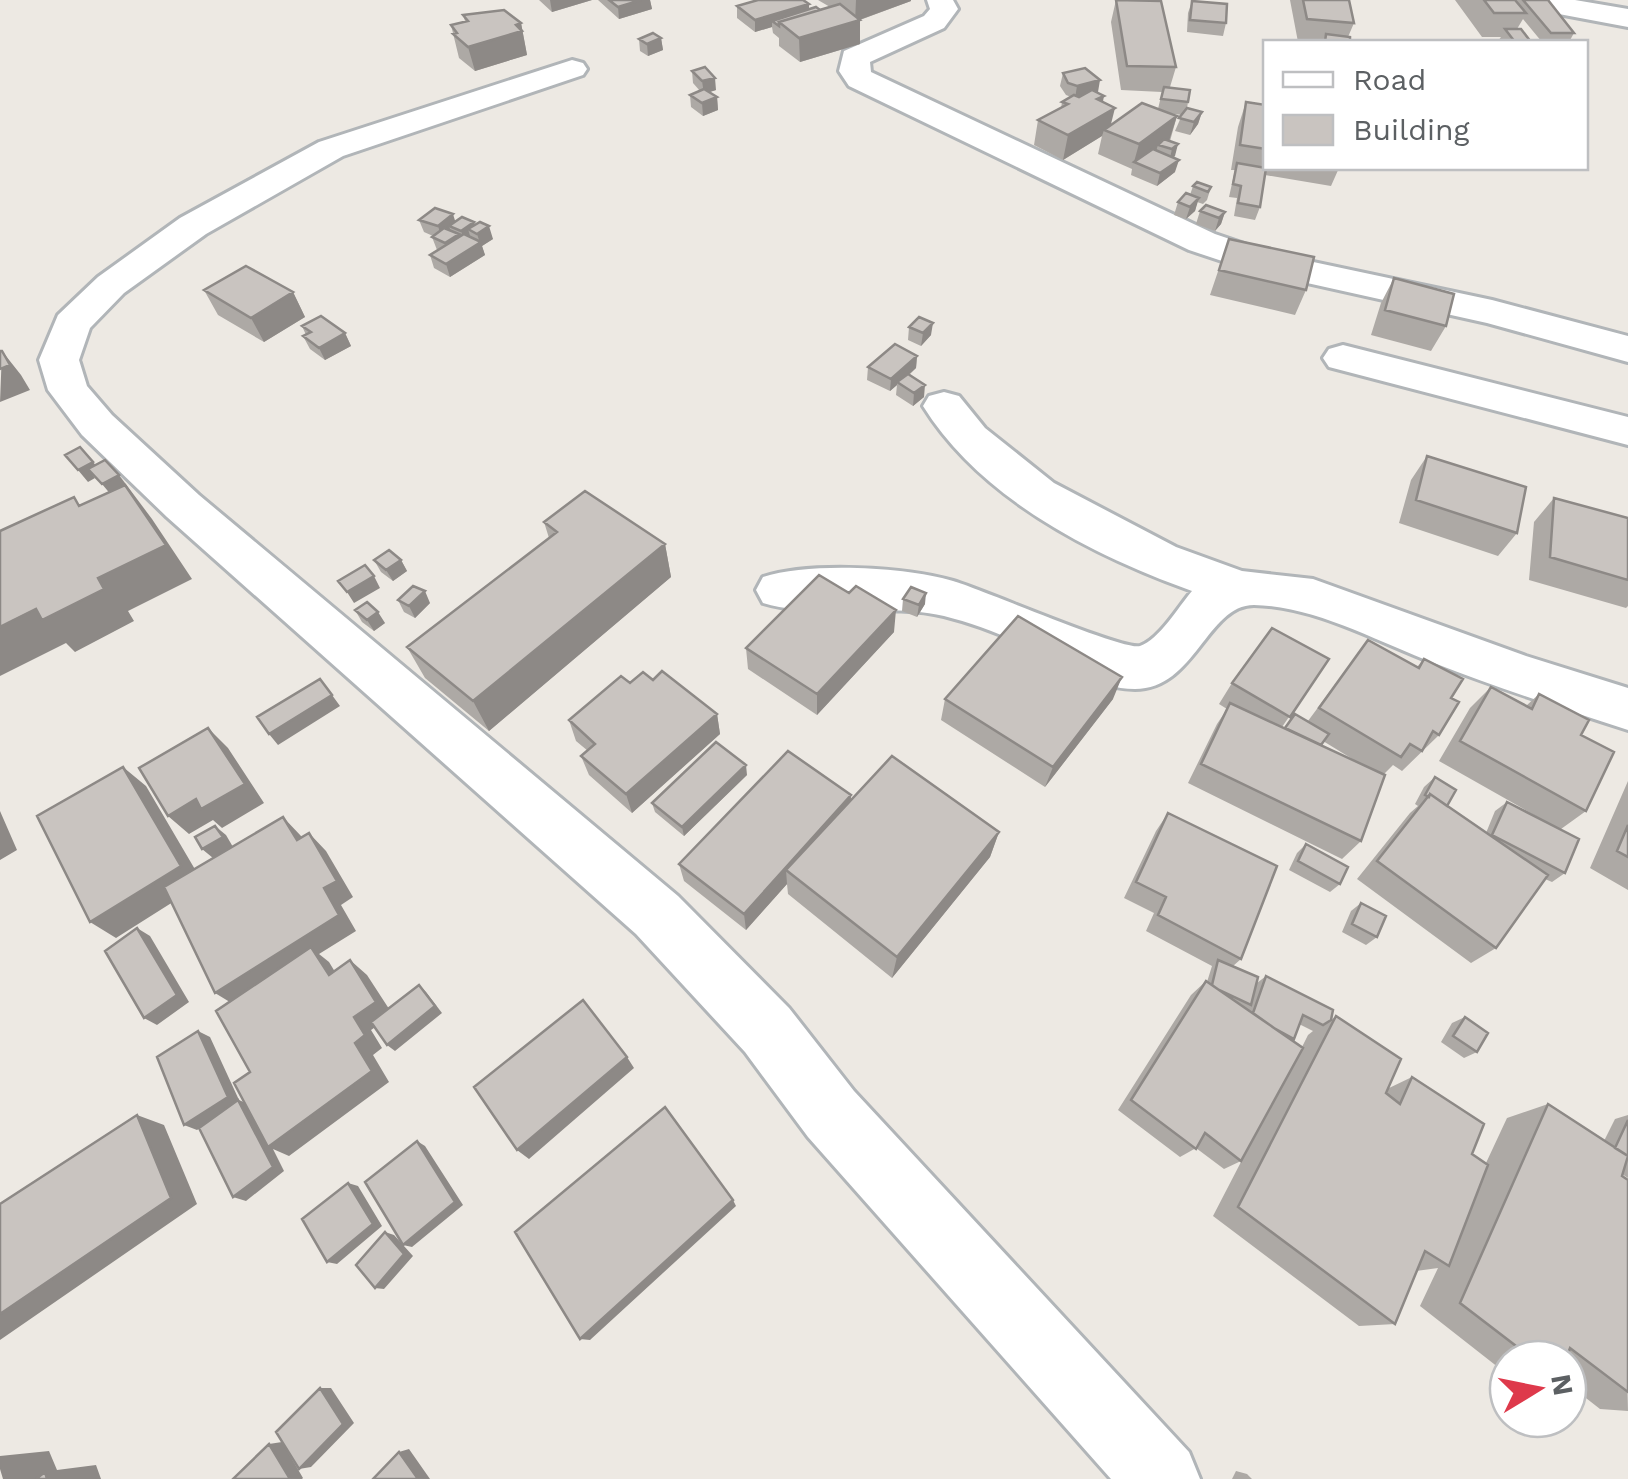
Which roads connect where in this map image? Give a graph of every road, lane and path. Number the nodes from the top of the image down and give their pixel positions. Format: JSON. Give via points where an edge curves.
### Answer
{"nodes":[{"id":1,"x":940,"y":0,"type":"edge"},
{"id":2,"x":1527,"y":0,"type":"edge"},
{"id":3,"x":1628,"y":18,"type":"edge"},
{"id":4,"x":572,"y":69,"type":"dead end"},
{"id":5,"x":1628,"y":349,"type":"edge"},
{"id":6,"x":1343,"y":358,"type":"dead end"},
{"id":7,"x":944,"y":406,"type":"dead end"},
{"id":8,"x":1628,"y":431,"type":"edge"},
{"id":9,"x":1240,"y":589,"type":"junction"},
{"id":10,"x":780,"y":590,"type":"dead end"},
{"id":11,"x":1628,"y":709,"type":"edge"},
{"id":12,"x":1162,"y":1479,"type":"edge"}],
"edges":[{"from":1,"to":5,"type":"street","via":[[944,8],[934,22],[855,56],[860,79],[1202,242]]},
{"from":2,"to":3,"type":"street"},
{"from":4,"to":12,"type":"street","via":[[331,149],[193,226],[110,286],[72,324],[59,360],[68,390],[183,506],[657,914],[768,1030],[831,1114]]},
{"from":6,"to":8,"type":"street"},
{"from":7,"to":9,"type":"street","via":[[973,444],[1060,506],[1116,540]]},
{"from":9,"to":10,"type":"street","via":[[1216,595],[1164,658],[1136,669],[1098,660],[949,598],[884,588]]},
{"from":9,"to":11,"type":"street","via":[[1313,598]]}]}
